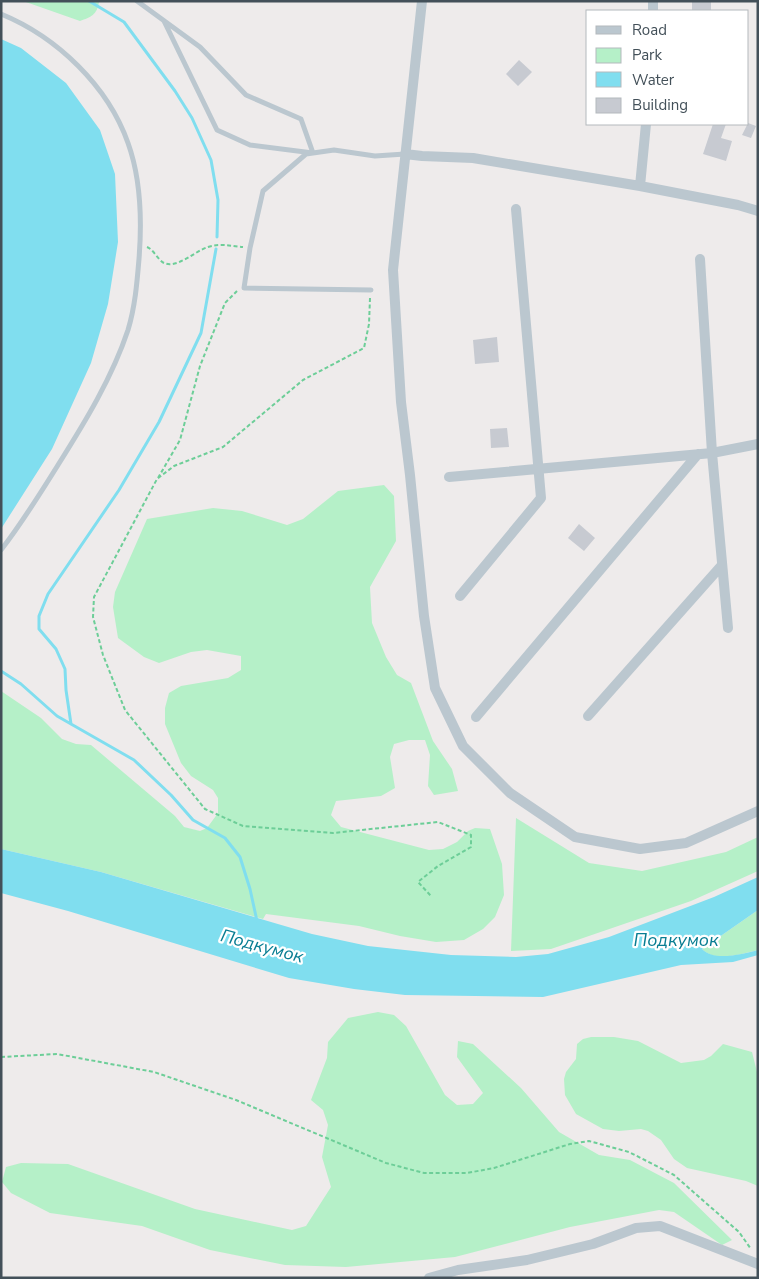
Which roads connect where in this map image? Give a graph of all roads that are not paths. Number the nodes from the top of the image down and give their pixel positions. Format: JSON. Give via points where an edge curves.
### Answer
{"nodes":[{"id":1,"x":137,"y":1,"type":"edge"},
{"id":2,"x":422,"y":1,"type":"edge"},
{"id":3,"x":1,"y":14,"type":"edge"},
{"id":4,"x":164,"y":21,"type":"junction"},
{"id":5,"x":646,"y":125,"type":"edge"},
{"id":6,"x":313,"y":153,"type":"junction"},
{"id":7,"x":405,"y":154,"type":"junction"},
{"id":8,"x":640,"y":186,"type":"junction"},
{"id":9,"x":516,"y":209,"type":"dead end"},
{"id":10,"x":758,"y":211,"type":"edge"},
{"id":11,"x":700,"y":259,"type":"dead end"},
{"id":12,"x":372,"y":290,"type":"road end"},
{"id":13,"x":758,"y":444,"type":"edge"},
{"id":14,"x":712,"y":453,"type":"junction"},
{"id":15,"x":698,"y":454,"type":"junction"},
{"id":16,"x":538,"y":469,"type":"junction"},
{"id":17,"x":449,"y":477,"type":"dead end"},
{"id":18,"x":1,"y":550,"type":"edge"},
{"id":19,"x":722,"y":566,"type":"junction"},
{"id":20,"x":460,"y":596,"type":"dead end"},
{"id":21,"x":728,"y":628,"type":"dead end"},
{"id":22,"x":588,"y":716,"type":"dead end"},
{"id":23,"x":476,"y":717,"type":"dead end"},
{"id":24,"x":758,"y":810,"type":"edge"},
{"id":25,"x":758,"y":1264,"type":"edge"},
{"id":26,"x":429,"y":1278,"type":"edge"}],
"edges":[{"from":1,"to":4,"type":"lane"},
{"from":2,"to":7,"type":"street"},
{"from":3,"to":18,"type":"lane","via":[[51,42],[72,60],[118,120],[128,143],[138,187],[141,243],[137,290],[128,329],[114,367],[75,438],[20,526]]},
{"from":4,"to":6,"type":"lane","via":[[200,47],[246,95],[301,119]]},
{"from":4,"to":6,"type":"lane","via":[[217,130],[250,145]]},
{"from":5,"to":8,"type":"street"},
{"from":6,"to":7,"type":"lane","via":[[334,150],[375,156]]},
{"from":6,"to":12,"type":"lane","via":[[306,154],[263,191],[244,288]]},
{"from":7,"to":8,"type":"street","via":[[473,158]]},
{"from":7,"to":24,"type":"street","via":[[393,270],[400,402],[435,688],[463,746],[510,793],[575,837],[640,849],[686,843]]},
{"from":8,"to":10,"type":"street"},
{"from":9,"to":16,"type":"street"},
{"from":11,"to":14,"type":"street"},
{"from":13,"to":14,"type":"street"},
{"from":14,"to":15,"type":"street"},
{"from":14,"to":19,"type":"street"},
{"from":15,"to":16,"type":"street"},
{"from":15,"to":23,"type":"street"},
{"from":16,"to":17,"type":"street"},
{"from":16,"to":20,"type":"street","via":[[541,498]]},
{"from":19,"to":21,"type":"street"},
{"from":19,"to":22,"type":"street"},
{"from":25,"to":26,"type":"street","via":[[660,1226],[636,1228],[593,1244],[527,1260],[458,1270]]}]}
